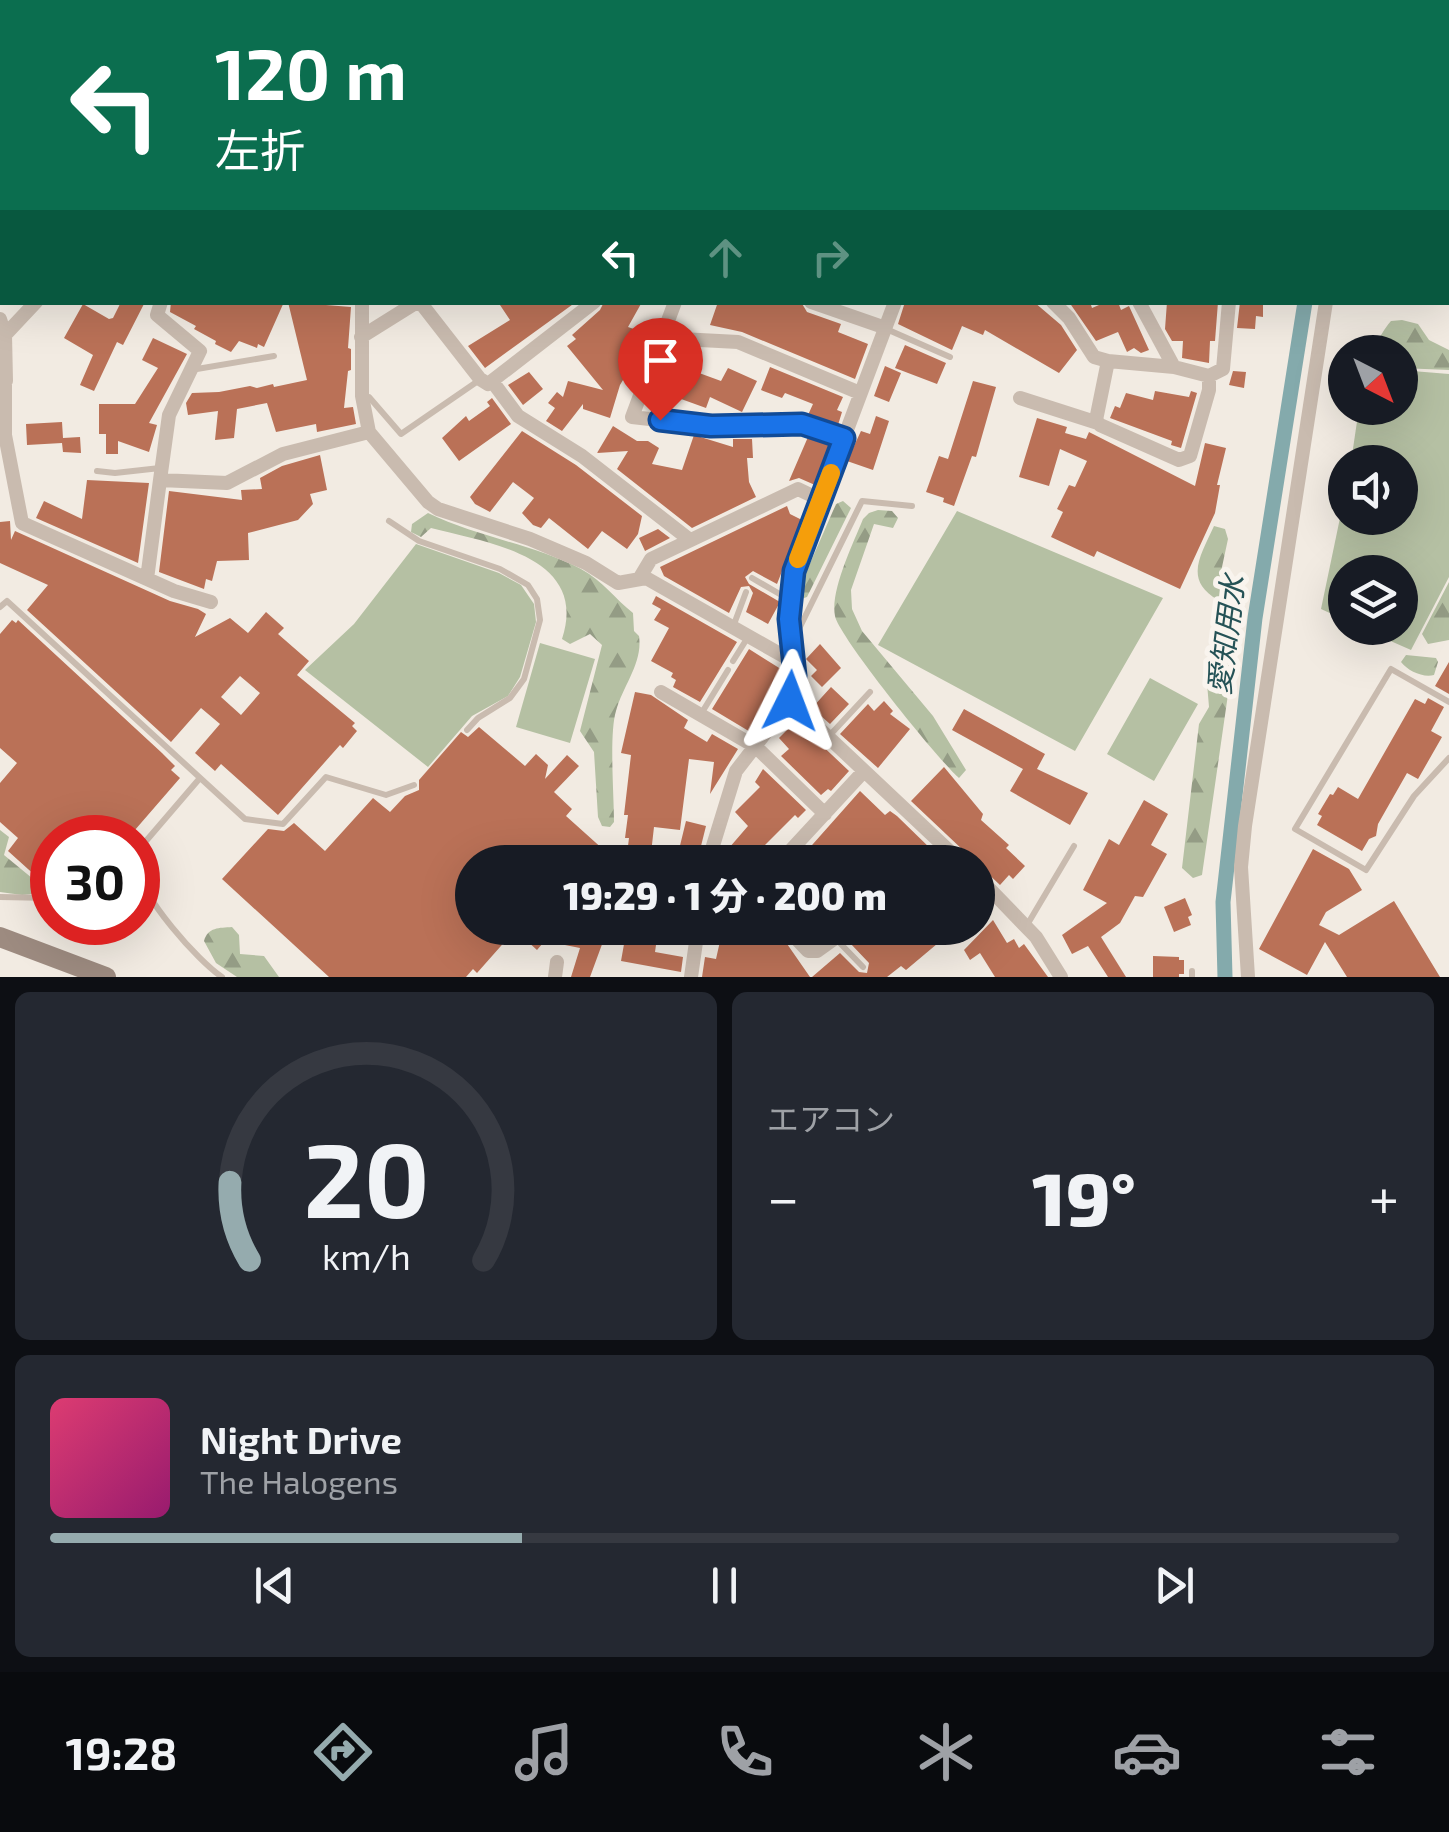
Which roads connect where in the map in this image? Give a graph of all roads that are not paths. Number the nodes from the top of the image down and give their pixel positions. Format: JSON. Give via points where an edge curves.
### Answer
{"nodes":[{"id":1,"x":33,"y":305,"type":"edge"},
{"id":2,"x":160,"y":305,"type":"edge"},
{"id":3,"x":362,"y":305,"type":"edge"},
{"id":4,"x":413,"y":305,"type":"edge"},
{"id":5,"x":421,"y":305,"type":"edge"},
{"id":6,"x":590,"y":305,"type":"edge"},
{"id":7,"x":674,"y":305,"type":"edge"},
{"id":8,"x":820,"y":305,"type":"edge"},
{"id":9,"x":894,"y":305,"type":"edge"},
{"id":10,"x":1056,"y":305,"type":"edge"},
{"id":11,"x":1141,"y":305,"type":"edge"},
{"id":12,"x":1229,"y":305,"type":"edge"},
{"id":13,"x":1326,"y":305,"type":"edge"},
{"id":14,"x":0,"y":318,"type":"edge"},
{"id":15,"x":883,"y":327,"type":"junction"},
{"id":16,"x":4,"y":335,"type":"junction"},
{"id":17,"x":360,"y":337,"type":"junction"},
{"id":18,"x":662,"y":338,"type":"junction"},
{"id":19,"x":274,"y":356,"type":"dead end"},
{"id":20,"x":950,"y":357,"type":"dead end"},
{"id":21,"x":1108,"y":361,"type":"junction"},
{"id":22,"x":1174,"y":366,"type":"junction"},
{"id":23,"x":190,"y":370,"type":"junction"},
{"id":24,"x":1209,"y":376,"type":"junction"},
{"id":25,"x":486,"y":380,"type":"junction"},
{"id":26,"x":3,"y":382,"type":"edge"},
{"id":27,"x":860,"y":393,"type":"junction"},
{"id":28,"x":362,"y":396,"type":"junction"},
{"id":29,"x":1020,"y":398,"type":"dead end"},
{"id":30,"x":1098,"y":423,"type":"junction"},
{"id":31,"x":369,"y":432,"type":"junction"},
{"id":32,"x":844,"y":438,"type":"junction"},
{"id":33,"x":97,"y":471,"type":"dead end"},
{"id":34,"x":161,"y":474,"type":"junction"},
{"id":35,"x":8,"y":479,"type":"edge"},
{"id":36,"x":821,"y":500,"type":"junction"},
{"id":37,"x":912,"y":506,"type":"dead end"},
{"id":38,"x":389,"y":521,"type":"dead end"},
{"id":39,"x":690,"y":540,"type":"junction"},
{"id":40,"x":752,"y":578,"type":"dead end"},
{"id":41,"x":639,"y":579,"type":"junction"},
{"id":42,"x":147,"y":580,"type":"junction"},
{"id":43,"x":746,"y":592,"type":"dead end"},
{"id":44,"x":791,"y":600,"type":"junction"},
{"id":45,"x":211,"y":602,"type":"dead end"},
{"id":46,"x":0,"y":606,"type":"edge"},
{"id":47,"x":732,"y":627,"type":"junction"},
{"id":48,"x":748,"y":636,"type":"junction"},
{"id":49,"x":792,"y":644,"type":"junction"},
{"id":50,"x":733,"y":661,"type":"dead end"},
{"id":51,"x":794,"y":662,"type":"junction"},
{"id":52,"x":728,"y":670,"type":"dead end"},
{"id":53,"x":661,"y":692,"type":"dead end"},
{"id":54,"x":870,"y":692,"type":"dead end"},
{"id":55,"x":790,"y":701,"type":"junction"},
{"id":56,"x":1449,"y":702,"type":"edge"},
{"id":57,"x":700,"y":715,"type":"junction"},
{"id":58,"x":468,"y":730,"type":"dead end"},
{"id":59,"x":828,"y":737,"type":"junction"},
{"id":60,"x":756,"y":747,"type":"junction"},
{"id":61,"x":1449,"y":758,"type":"edge"},
{"id":62,"x":864,"y":771,"type":"junction"},
{"id":63,"x":200,"y":778,"type":"junction"},
{"id":64,"x":414,"y":785,"type":"dead end"},
{"id":65,"x":825,"y":814,"type":"junction"},
{"id":66,"x":160,"y":825,"type":"edge"},
{"id":67,"x":713,"y":845,"type":"edge"},
{"id":68,"x":796,"y":845,"type":"edge"},
{"id":69,"x":936,"y":845,"type":"edge"},
{"id":70,"x":1074,"y":846,"type":"dead end"},
{"id":71,"x":995,"y":894,"type":"edge"},
{"id":72,"x":0,"y":897,"type":"edge"},
{"id":73,"x":30,"y":898,"type":"edge"},
{"id":74,"x":160,"y":909,"type":"edge"},
{"id":75,"x":1026,"y":926,"type":"junction"},
{"id":76,"x":0,"y":937,"type":"edge"},
{"id":77,"x":696,"y":945,"type":"edge"},
{"id":78,"x":802,"y":945,"type":"edge"},
{"id":79,"x":825,"y":945,"type":"edge"},
{"id":80,"x":842,"y":945,"type":"edge"},
{"id":81,"x":863,"y":967,"type":"dead end"},
{"id":82,"x":94,"y":975,"type":"edge"},
{"id":83,"x":222,"y":977,"type":"edge"},
{"id":84,"x":691,"y":977,"type":"edge"},
{"id":85,"x":1061,"y":977,"type":"edge"},
{"id":86,"x":1248,"y":977,"type":"edge"}],
"edges":[{"from":1,"to":16,"type":"street"},
{"from":2,"to":23,"type":"street","via":[[157,315],[200,351]]},
{"from":3,"to":17,"type":"street"},
{"from":4,"to":17,"type":"street"},
{"from":5,"to":25,"type":"street"},
{"from":6,"to":25,"type":"street"},
{"from":7,"to":18,"type":"street"},
{"from":8,"to":15,"type":"street"},
{"from":9,"to":15,"type":"street"},
{"from":10,"to":21,"type":"street","via":[[1094,357]]},
{"from":11,"to":22,"type":"street"},
{"from":12,"to":24,"type":"street","via":[[1222,369]]},
{"from":13,"to":86,"type":"street","via":[[1241,867]]},
{"from":14,"to":16,"type":"street"},
{"from":15,"to":20,"type":"lane"},
{"from":15,"to":27,"type":"street"},
{"from":16,"to":26,"type":"street"},
{"from":17,"to":28,"type":"street"},
{"from":18,"to":27,"type":"street","via":[[738,342]]},
{"from":18,"to":32,"type":"street","via":[[632,417],[711,426],[802,424]]},
{"from":19,"to":23,"type":"lane"},
{"from":21,"to":22,"type":"street"},
{"from":21,"to":30,"type":"street"},
{"from":22,"to":24,"type":"street"},
{"from":23,"to":34,"type":"street","via":[[169,414]]},
{"from":24,"to":30,"type":"street","via":[[1190,456],[1178,460]]},
{"from":25,"to":28,"type":"lane","via":[[401,434]]},
{"from":25,"to":39,"type":"street","via":[[518,416]]},
{"from":26,"to":35,"type":"street"},
{"from":27,"to":32,"type":"street"},
{"from":28,"to":31,"type":"street"},
{"from":29,"to":30,"type":"street"},
{"from":31,"to":34,"type":"street","via":[[283,454],[227,482]]},
{"from":31,"to":41,"type":"street","via":[[438,510],[530,539],[618,582]]},
{"from":32,"to":36,"type":"street"},
{"from":33,"to":34,"type":"lane"},
{"from":34,"to":42,"type":"street"},
{"from":35,"to":42,"type":"street","via":[[22,524]]},
{"from":36,"to":39,"type":"street","via":[[798,489]]},
{"from":36,"to":44,"type":"street","via":[[794,571]]},
{"from":37,"to":49,"type":"lane","via":[[862,501]]},
{"from":38,"to":58,"type":"lane","via":[[419,541],[515,576],[537,599],[540,620],[524,679]]},
{"from":39,"to":41,"type":"street","via":[[650,559]]},
{"from":40,"to":44,"type":"lane"},
{"from":41,"to":47,"type":"street"},
{"from":42,"to":45,"type":"street"},
{"from":43,"to":47,"type":"lane"},
{"from":44,"to":49,"type":"street"},
{"from":46,"to":63,"type":"lane","via":[[7,601]]},
{"from":47,"to":48,"type":"street"},
{"from":48,"to":50,"type":"lane"},
{"from":48,"to":51,"type":"street"},
{"from":49,"to":51,"type":"street"},
{"from":51,"to":55,"type":"street"},
{"from":52,"to":57,"type":"lane"},
{"from":53,"to":57,"type":"street"},
{"from":54,"to":59,"type":"lane"},
{"from":55,"to":59,"type":"street"},
{"from":55,"to":60,"type":"street"},
{"from":56,"to":61,"type":"lane","via":[[1391,669],[1295,830],[1366,870],[1414,796]]},
{"from":57,"to":60,"type":"street"},
{"from":59,"to":62,"type":"street"},
{"from":60,"to":65,"type":"street"},
{"from":60,"to":67,"type":"street","via":[[736,772]]},
{"from":62,"to":65,"type":"street"},
{"from":62,"to":69,"type":"street"},
{"from":63,"to":64,"type":"lane","via":[[245,819],[283,824],[326,778],[386,795]]},
{"from":63,"to":66,"type":"lane"},
{"from":65,"to":68,"type":"street"},
{"from":70,"to":75,"type":"lane"},
{"from":71,"to":75,"type":"street"},
{"from":72,"to":73,"type":"lane"},
{"from":74,"to":83,"type":"lane"},
{"from":75,"to":85,"type":"street"},
{"from":76,"to":82,"type":"street"},
{"from":77,"to":84,"type":"street"},
{"from":78,"to":79,"type":"street","via":[[817,951]]},
{"from":80,"to":81,"type":"lane"}]}
